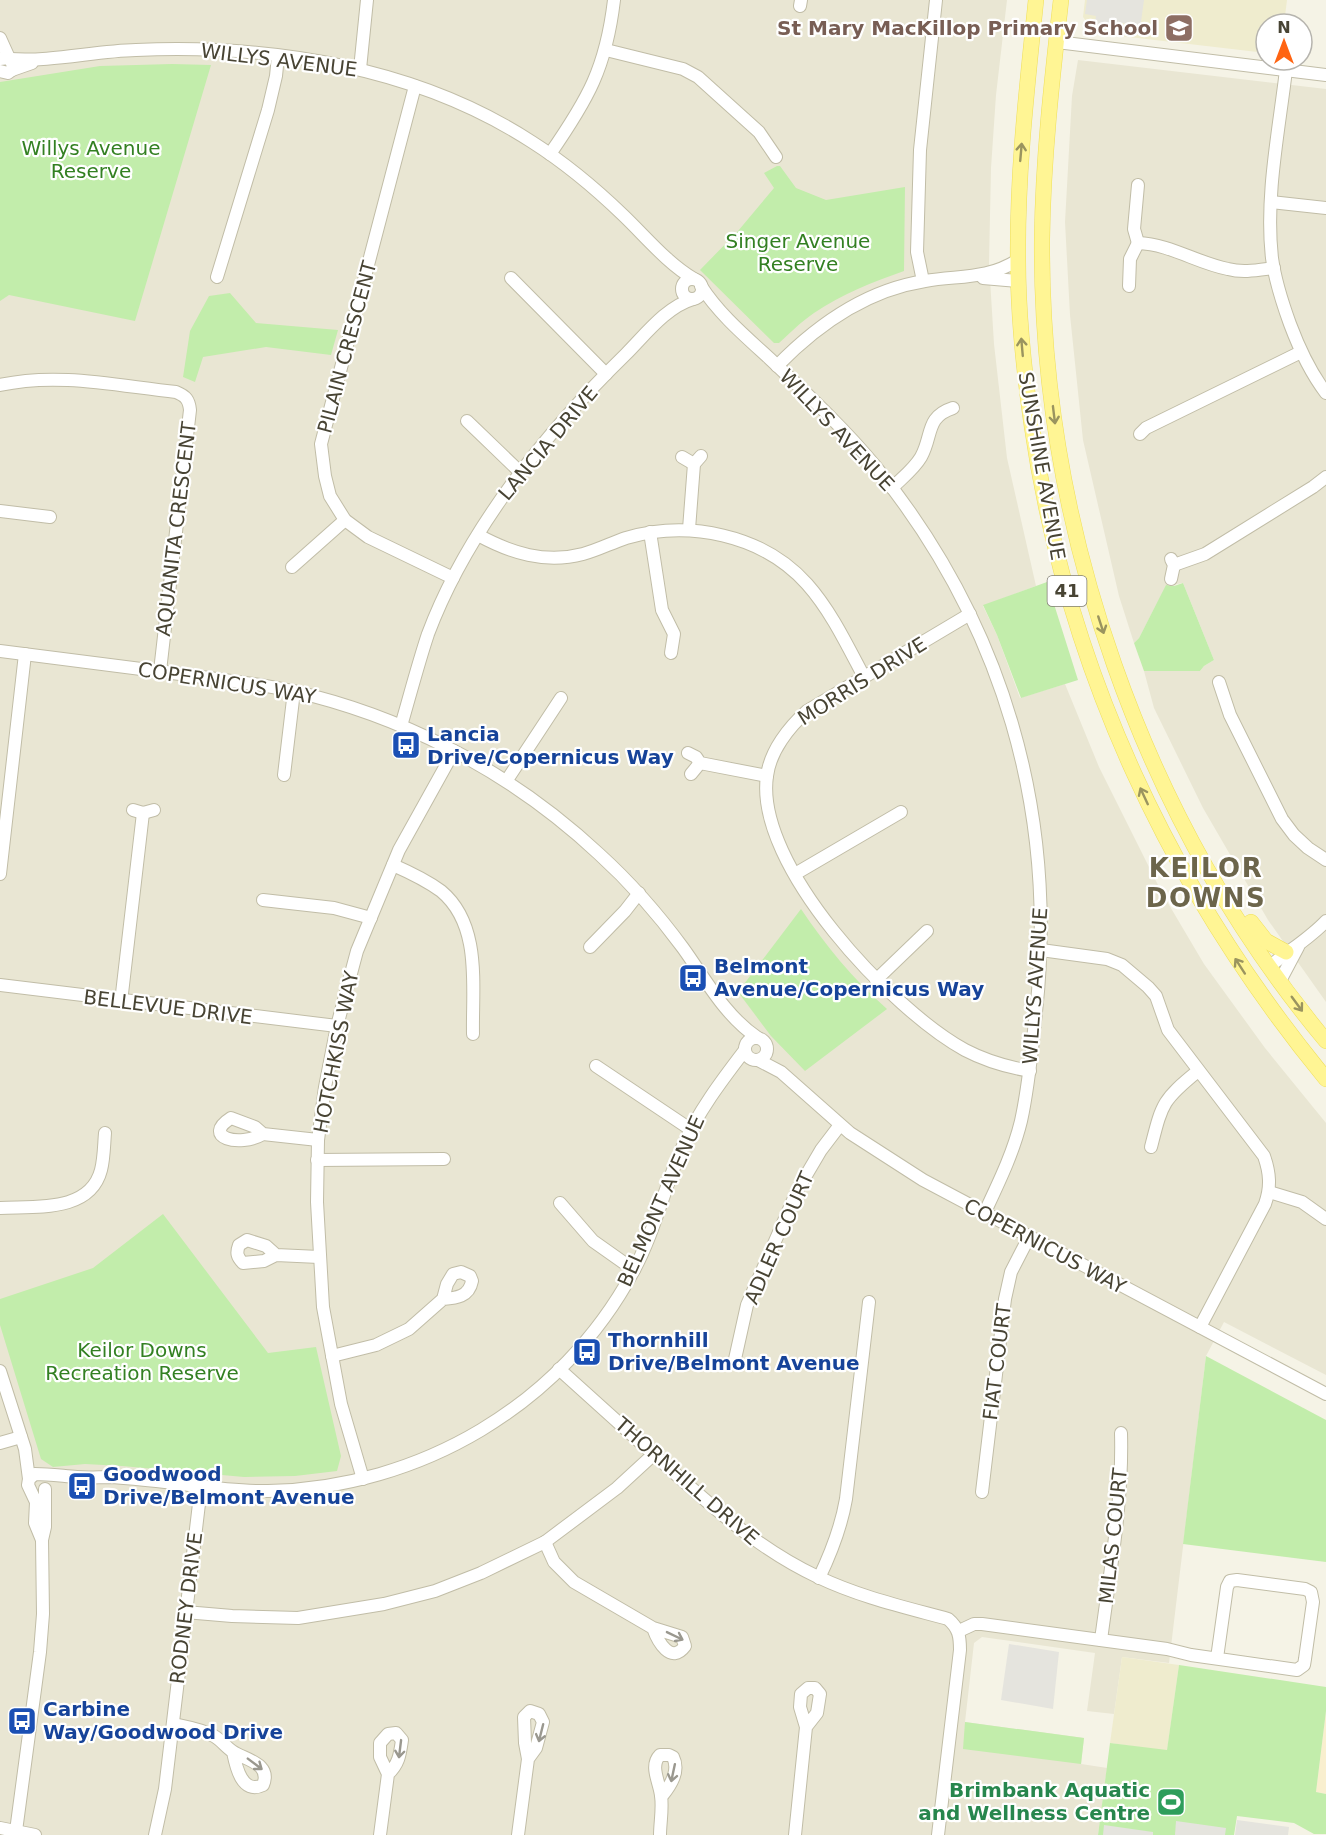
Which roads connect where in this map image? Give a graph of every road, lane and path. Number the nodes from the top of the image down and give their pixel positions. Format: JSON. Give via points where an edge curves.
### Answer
{"nodes":[{"id":1,"x":367,"y":0,"type":"edge"},
{"id":2,"x":614,"y":0,"type":"edge"},
{"id":3,"x":936,"y":0,"type":"edge"},
{"id":4,"x":1036,"y":0,"type":"edge"},
{"id":5,"x":1061,"y":0,"type":"edge"},
{"id":6,"x":0,"y":38,"type":"edge"},
{"id":7,"x":1032,"y":39,"type":"junction"},
{"id":8,"x":1057,"y":42,"type":"junction"},
{"id":9,"x":606,"y":50,"type":"junction"},
{"id":10,"x":278,"y":56,"type":"junction"},
{"id":11,"x":5,"y":66,"type":"edge"},
{"id":12,"x":1254,"y":66,"type":"edge"},
{"id":13,"x":360,"y":69,"type":"junction"},
{"id":14,"x":1286,"y":72,"type":"edge"},
{"id":15,"x":1302,"y":72,"type":"edge"},
{"id":16,"x":1326,"y":75,"type":"edge"},
{"id":17,"x":415,"y":86,"type":"junction"},
{"id":18,"x":550,"y":154,"type":"junction"},
{"id":19,"x":778,"y":158,"type":"dead end"},
{"id":20,"x":1044,"y":174,"type":"junction"},
{"id":21,"x":1138,"y":185,"type":"dead end"},
{"id":22,"x":1271,"y":202,"type":"junction"},
{"id":23,"x":1326,"y":208,"type":"edge"},
{"id":24,"x":1138,"y":243,"type":"junction"},
{"id":25,"x":665,"y":257,"type":"junction"},
{"id":26,"x":1018,"y":260,"type":"junction"},
{"id":27,"x":1274,"y":268,"type":"junction"},
{"id":28,"x":973,"y":276,"type":"junction"},
{"id":29,"x":217,"y":278,"type":"dead end"},
{"id":30,"x":511,"y":278,"type":"dead end"},
{"id":31,"x":1018,"y":280,"type":"junction"},
{"id":32,"x":923,"y":281,"type":"junction"},
{"id":33,"x":698,"y":282,"type":"junction"},
{"id":34,"x":682,"y":287,"type":"junction"},
{"id":35,"x":1129,"y":289,"type":"dead end"},
{"id":36,"x":694,"y":299,"type":"junction"},
{"id":37,"x":669,"y":312,"type":"junction"},
{"id":38,"x":722,"y":313,"type":"junction"},
{"id":39,"x":1301,"y":352,"type":"junction"},
{"id":40,"x":777,"y":366,"type":"junction"},
{"id":41,"x":606,"y":374,"type":"junction"},
{"id":42,"x":0,"y":385,"type":"edge"},
{"id":43,"x":1326,"y":393,"type":"edge"},
{"id":44,"x":944,"y":407,"type":"dead end"},
{"id":45,"x":467,"y":421,"type":"dead end"},
{"id":46,"x":1142,"y":428,"type":"dead end"},
{"id":47,"x":682,"y":457,"type":"dead end"},
{"id":48,"x":520,"y":472,"type":"junction"},
{"id":49,"x":1326,"y":477,"type":"edge"},
{"id":50,"x":892,"y":488,"type":"junction"},
{"id":51,"x":0,"y":511,"type":"edge"},
{"id":52,"x":50,"y":517,"type":"dead end"},
{"id":53,"x":345,"y":520,"type":"junction"},
{"id":54,"x":689,"y":529,"type":"junction"},
{"id":55,"x":650,"y":532,"type":"junction"},
{"id":56,"x":478,"y":535,"type":"junction"},
{"id":57,"x":292,"y":567,"type":"dead end"},
{"id":58,"x":453,"y":578,"type":"junction"},
{"id":59,"x":1171,"y":579,"type":"dead end"},
{"id":60,"x":970,"y":614,"type":"junction"},
{"id":61,"x":0,"y":651,"type":"edge"},
{"id":62,"x":671,"y":653,"type":"dead end"},
{"id":63,"x":26,"y":654,"type":"junction"},
{"id":64,"x":160,"y":671,"type":"junction"},
{"id":65,"x":864,"y":677,"type":"junction"},
{"id":66,"x":1219,"y":682,"type":"dead end"},
{"id":67,"x":294,"y":691,"type":"junction"},
{"id":68,"x":561,"y":698,"type":"dead end"},
{"id":69,"x":401,"y":726,"type":"junction"},
{"id":70,"x":454,"y":751,"type":"junction"},
{"id":71,"x":688,"y":753,"type":"dead end"},
{"id":72,"x":700,"y":763,"type":"junction"},
{"id":73,"x":691,"y":774,"type":"dead end"},
{"id":74,"x":285,"y":775,"type":"dead end"},
{"id":75,"x":767,"y":776,"type":"junction"},
{"id":76,"x":507,"y":780,"type":"junction"},
{"id":77,"x":144,"y":811,"type":"dead end"},
{"id":78,"x":901,"y":812,"type":"dead end"},
{"id":79,"x":1326,"y":860,"type":"edge"},
{"id":80,"x":393,"y":864,"type":"junction"},
{"id":81,"x":0,"y":867,"type":"edge"},
{"id":82,"x":1210,"y":870,"type":"junction"},
{"id":83,"x":795,"y":874,"type":"junction"},
{"id":84,"x":639,"y":893,"type":"junction"},
{"id":85,"x":262,"y":900,"type":"dead end"},
{"id":86,"x":371,"y":918,"type":"junction"},
{"id":87,"x":1326,"y":921,"type":"edge"},
{"id":88,"x":927,"y":931,"type":"dead end"},
{"id":89,"x":590,"y":947,"type":"dead end"},
{"id":90,"x":1292,"y":949,"type":"junction"},
{"id":91,"x":1041,"y":950,"type":"junction"},
{"id":92,"x":1269,"y":967,"type":"junction"},
{"id":93,"x":876,"y":980,"type":"junction"},
{"id":94,"x":1280,"y":981,"type":"junction"},
{"id":95,"x":0,"y":986,"type":"edge"},
{"id":96,"x":121,"y":1002,"type":"junction"},
{"id":97,"x":730,"y":1015,"type":"junction"},
{"id":98,"x":337,"y":1026,"type":"junction"},
{"id":99,"x":473,"y":1034,"type":"dead end"},
{"id":100,"x":1325,"y":1040,"type":"edge"},
{"id":101,"x":763,"y":1042,"type":"junction"},
{"id":102,"x":745,"y":1050,"type":"junction"},
{"id":103,"x":757,"y":1060,"type":"junction"},
{"id":104,"x":1314,"y":1064,"type":"junction"},
{"id":105,"x":596,"y":1066,"type":"dead end"},
{"id":106,"x":1030,"y":1071,"type":"junction"},
{"id":107,"x":1198,"y":1071,"type":"junction"},
{"id":108,"x":782,"y":1072,"type":"junction"},
{"id":109,"x":724,"y":1080,"type":"junction"},
{"id":110,"x":1326,"y":1080,"type":"edge"},
{"id":111,"x":840,"y":1125,"type":"junction"},
{"id":112,"x":690,"y":1129,"type":"junction"},
{"id":113,"x":105,"y":1133,"type":"dead end"},
{"id":114,"x":263,"y":1134,"type":"dead end"},
{"id":115,"x":318,"y":1140,"type":"junction"},
{"id":116,"x":1151,"y":1147,"type":"dead end"},
{"id":117,"x":444,"y":1159,"type":"dead end"},
{"id":118,"x":317,"y":1160,"type":"junction"},
{"id":119,"x":1269,"y":1192,"type":"junction"},
{"id":120,"x":560,"y":1203,"type":"dead end"},
{"id":121,"x":0,"y":1208,"type":"edge"},
{"id":122,"x":984,"y":1214,"type":"junction"},
{"id":123,"x":1326,"y":1219,"type":"edge"},
{"id":124,"x":1029,"y":1237,"type":"junction"},
{"id":125,"x":276,"y":1255,"type":"dead end"},
{"id":126,"x":319,"y":1257,"type":"junction"},
{"id":127,"x":634,"y":1270,"type":"junction"},
{"id":128,"x":443,"y":1299,"type":"dead end"},
{"id":129,"x":869,"y":1302,"type":"dead end"},
{"id":130,"x":1200,"y":1327,"type":"junction"},
{"id":131,"x":332,"y":1356,"type":"junction"},
{"id":132,"x":735,"y":1359,"type":"dead end"},
{"id":133,"x":559,"y":1369,"type":"junction"},
{"id":134,"x":0,"y":1371,"type":"edge"},
{"id":135,"x":1326,"y":1394,"type":"edge"},
{"id":136,"x":1121,"y":1432,"type":"dead end"},
{"id":137,"x":21,"y":1437,"type":"junction"},
{"id":138,"x":0,"y":1443,"type":"edge"},
{"id":139,"x":654,"y":1454,"type":"junction"},
{"id":140,"x":78,"y":1477,"type":"junction"},
{"id":141,"x":363,"y":1479,"type":"junction"},
{"id":142,"x":36,"y":1480,"type":"junction"},
{"id":143,"x":201,"y":1487,"type":"junction"},
{"id":144,"x":45,"y":1489,"type":"junction"},
{"id":145,"x":982,"y":1492,"type":"dead end"},
{"id":146,"x":42,"y":1540,"type":"junction"},
{"id":147,"x":545,"y":1542,"type":"junction"},
{"id":148,"x":819,"y":1578,"type":"junction"},
{"id":149,"x":185,"y":1612,"type":"junction"},
{"id":150,"x":653,"y":1628,"type":"dead end"},
{"id":151,"x":959,"y":1631,"type":"junction"},
{"id":152,"x":1101,"y":1640,"type":"junction"},
{"id":153,"x":1217,"y":1658,"type":"junction"},
{"id":154,"x":173,"y":1724,"type":"junction"},
{"id":155,"x":806,"y":1727,"type":"dead end"},
{"id":156,"x":233,"y":1752,"type":"dead end"},
{"id":157,"x":528,"y":1759,"type":"dead end"},
{"id":158,"x":388,"y":1774,"type":"dead end"},
{"id":159,"x":662,"y":1796,"type":"dead end"},
{"id":160,"x":0,"y":1828,"type":"edge"},
{"id":161,"x":16,"y":1831,"type":"junction"},
{"id":162,"x":35,"y":1835,"type":"edge"},
{"id":163,"x":155,"y":1835,"type":"edge"},
{"id":164,"x":380,"y":1835,"type":"edge"},
{"id":165,"x":518,"y":1835,"type":"edge"},
{"id":166,"x":660,"y":1835,"type":"edge"},
{"id":167,"x":795,"y":1835,"type":"edge"},
{"id":168,"x":938,"y":1835,"type":"edge"}],
"edges":[{"from":1,"to":13,"type":"street"},
{"from":2,"to":9,"type":"street"},
{"from":3,"to":32,"type":"street","via":[[920,150],[917,252]]},
{"from":4,"to":7,"type":"main road","name":"SUNSHINE AVENUE","number":"41"},
{"from":5,"to":8,"type":"main road","name":"SUNSHINE AVENUE","number":"41"},
{"from":6,"to":11,"type":"street"},
{"from":7,"to":8,"type":"main road"},
{"from":26,"to":7,"type":"main road","name":"SUNSHINE AVENUE","number":"41","one_way":true,"via":[[1020,162]]},
{"from":8,"to":12,"type":"street"},
{"from":8,"to":20,"type":"main road","name":"SUNSHINE AVENUE","number":"41"},
{"from":9,"to":18,"type":"street","via":[[595,83]]},
{"from":9,"to":19,"type":"street","via":[[698,76],[759,132]]},
{"from":10,"to":11,"type":"street","name":"WILLYS AVENUE","via":[[225,50],[110,51]]},
{"from":10,"to":13,"type":"street","name":"WILLYS AVENUE"},
{"from":10,"to":29,"type":"street","via":[[270,104]]},
{"from":13,"to":17,"type":"street","name":"WILLYS AVENUE"},
{"from":14,"to":22,"type":"street"},
{"from":15,"to":16,"type":"street"},
{"from":17,"to":18,"type":"street","name":"WILLYS AVENUE","via":[[479,112]]},
{"from":17,"to":53,"type":"street","name":"PILAIN CRESCENT","via":[[321,444],[330,495]]},
{"from":18,"to":25,"type":"street","name":"WILLYS AVENUE","via":[[606,199]]},
{"from":20,"to":31,"type":"main road","via":[[1034,268]]},
{"from":20,"to":82,"type":"main road","name":"SUNSHINE AVENUE","number":"41","one_way":true,"via":[[1046,333],[1054,416],[1073,523],[1091,593],[1126,694],[1175,807]]},
{"from":21,"to":24,"type":"street","via":[[1134,229]]},
{"from":22,"to":23,"type":"street"},
{"from":22,"to":27,"type":"street"},
{"from":24,"to":27,"type":"street","via":[[1167,248],[1226,269]]},
{"from":24,"to":35,"type":"street","via":[[1131,259]]},
{"from":25,"to":33,"type":"street","name":"WILLYS AVENUE"},
{"from":25,"to":34,"type":"street","name":"WILLYS AVENUE"},
{"from":26,"to":28,"type":"street","via":[[998,271]]},
{"from":26,"to":31,"type":"main road","name":"SUNSHINE AVENUE","number":"41"},
{"from":27,"to":39,"type":"street"},
{"from":28,"to":31,"type":"street"},
{"from":28,"to":32,"type":"street"},
{"from":30,"to":41,"type":"street"},
{"from":104,"to":31,"type":"main road","name":"SUNSHINE AVENUE","number":"41","one_way":true,"via":[[1244,971],[1185,876],[1145,799],[1101,696],[1077,627],[1047,512],[1026,382]]},
{"from":32,"to":40,"type":"street","via":[[881,294],[837,316],[803,340]]},
{"from":33,"to":34,"type":"street","via":[[688,280]]},
{"from":33,"to":36,"type":"street","via":[[702,292]]},
{"from":33,"to":38,"type":"street","name":"WILLYS AVENUE"},
{"from":34,"to":36,"type":"street","via":[[684,296]]},
{"from":34,"to":37,"type":"street","name":"LANCIA DRIVE"},
{"from":36,"to":37,"type":"street","name":"LANCIA DRIVE"},
{"from":36,"to":38,"type":"street","name":"WILLYS AVENUE"},
{"from":37,"to":41,"type":"street","name":"LANCIA DRIVE"},
{"from":38,"to":40,"type":"street","name":"WILLYS AVENUE"},
{"from":39,"to":43,"type":"street"},
{"from":39,"to":46,"type":"street"},
{"from":40,"to":50,"type":"street","name":"WILLYS AVENUE","via":[[848,436]]},
{"from":41,"to":48,"type":"street","name":"LANCIA DRIVE"},
{"from":42,"to":64,"type":"street","name":"AQUANITA CRESCENT","via":[[55,379],[176,392],[190,402]]},
{"from":44,"to":50,"type":"street","via":[[932,424],[922,456]]},
{"from":45,"to":48,"type":"street"},
{"from":47,"to":54,"type":"street","via":[[697,460]]},
{"from":48,"to":56,"type":"street","name":"LANCIA DRIVE"},
{"from":49,"to":59,"type":"street","via":[[1205,554],[1173,562]]},
{"from":50,"to":60,"type":"street","name":"WILLYS AVENUE","via":[[934,548]]},
{"from":51,"to":52,"type":"street"},
{"from":53,"to":57,"type":"street"},
{"from":53,"to":58,"type":"street","name":"PILAIN CRESCENT","via":[[368,537]]},
{"from":54,"to":55,"type":"street"},
{"from":54,"to":65,"type":"street","via":[[732,537],[792,570],[825,608]]},
{"from":55,"to":56,"type":"street","via":[[563,558],[515,553]]},
{"from":55,"to":62,"type":"street","via":[[662,610],[678,634]]},
{"from":56,"to":58,"type":"street","name":"LANCIA DRIVE"},
{"from":58,"to":69,"type":"street","name":"LANCIA DRIVE","via":[[428,634]]},
{"from":60,"to":65,"type":"street","name":"MORRIS DRIVE"},
{"from":60,"to":91,"type":"street","name":"WILLYS AVENUE","via":[[1002,691],[1026,775],[1040,873]]},
{"from":61,"to":63,"type":"street","name":"COPERNICUS WAY"},
{"from":63,"to":64,"type":"street","name":"COPERNICUS WAY"},
{"from":63,"to":81,"type":"street"},
{"from":64,"to":67,"type":"street","name":"COPERNICUS WAY"},
{"from":65,"to":75,"type":"street","name":"MORRIS DRIVE","via":[[795,721],[778,747]]},
{"from":66,"to":79,"type":"street","via":[[1230,715],[1282,819],[1294,835]]},
{"from":67,"to":69,"type":"street","name":"COPERNICUS WAY"},
{"from":67,"to":74,"type":"street"},
{"from":68,"to":76,"type":"street"},
{"from":69,"to":70,"type":"street","name":"COPERNICUS WAY"},
{"from":70,"to":76,"type":"street","name":"COPERNICUS WAY"},
{"from":70,"to":80,"type":"street","name":"HOTCHKISS WAY"},
{"from":71,"to":72,"type":"street"},
{"from":72,"to":73,"type":"street"},
{"from":72,"to":75,"type":"street"},
{"from":75,"to":83,"type":"street","name":"MORRIS DRIVE","via":[[773,832]]},
{"from":76,"to":84,"type":"street","name":"COPERNICUS WAY","via":[[573,830]]},
{"from":77,"to":96,"type":"street"},
{"from":78,"to":83,"type":"street"},
{"from":80,"to":86,"type":"street","name":"HOTCHKISS WAY"},
{"from":80,"to":99,"type":"street","via":[[442,892],[462,918],[472,955]]},
{"from":82,"to":90,"type":"main road","via":[[1266,940]]},
{"from":82,"to":92,"type":"main road","name":"SUNSHINE AVENUE","number":"41"},
{"from":83,"to":93,"type":"street","name":"MORRIS DRIVE","via":[[838,936]]},
{"from":84,"to":89,"type":"street"},
{"from":84,"to":97,"type":"street","name":"COPERNICUS WAY"},
{"from":85,"to":86,"type":"street","via":[[334,908]]},
{"from":86,"to":98,"type":"street","name":"HOTCHKISS WAY","via":[[357,951]]},
{"from":87,"to":90,"type":"street"},
{"from":88,"to":93,"type":"street"},
{"from":90,"to":92,"type":"street"},
{"from":90,"to":94,"type":"street"},
{"from":91,"to":106,"type":"street","name":"WILLYS AVENUE"},
{"from":91,"to":107,"type":"street","via":[[1122,964],[1149,987],[1168,1030]]},
{"from":92,"to":94,"type":"main road","name":"SUNSHINE AVENUE","number":"41"},
{"from":92,"to":104,"type":"main road","via":[[1264,979],[1266,988],[1299,1034]]},
{"from":93,"to":106,"type":"street","name":"MORRIS DRIVE","via":[[955,1044],[985,1060]]},
{"from":94,"to":100,"type":"main road","name":"SUNSHINE AVENUE","number":"41","one_way":true},
{"from":95,"to":96,"type":"street","name":"BELLEVUE DRIVE"},
{"from":96,"to":98,"type":"street","name":"BELLEVUE DRIVE"},
{"from":97,"to":101,"type":"street","name":"COPERNICUS WAY"},
{"from":97,"to":102,"type":"street","name":"COPERNICUS WAY"},
{"from":98,"to":115,"type":"street","name":"HOTCHKISS WAY"},
{"from":101,"to":102,"type":"street","via":[[751,1039]]},
{"from":101,"to":103,"type":"street","via":[[766,1054]]},
{"from":101,"to":108,"type":"street","name":"COPERNICUS WAY"},
{"from":102,"to":103,"type":"street"},
{"from":102,"to":109,"type":"street","name":"BELMONT AVENUE"},
{"from":103,"to":108,"type":"street","name":"COPERNICUS WAY"},
{"from":103,"to":109,"type":"street","name":"BELMONT AVENUE"},
{"from":104,"to":110,"type":"main road","name":"SUNSHINE AVENUE","number":"41"},
{"from":105,"to":112,"type":"street"},
{"from":106,"to":122,"type":"street","name":"WILLYS AVENUE","via":[[1015,1140]]},
{"from":107,"to":116,"type":"street","via":[[1167,1098]]},
{"from":107,"to":119,"type":"street","via":[[1264,1156]]},
{"from":108,"to":111,"type":"street","name":"COPERNICUS WAY"},
{"from":109,"to":112,"type":"street","name":"BELMONT AVENUE"},
{"from":111,"to":122,"type":"street","name":"COPERNICUS WAY","via":[[897,1165]]},
{"from":111,"to":132,"type":"street","name":"ADLER COURT","via":[[821,1150],[780,1231],[747,1305]]},
{"from":112,"to":127,"type":"street","name":"BELMONT AVENUE"},
{"from":113,"to":121,"type":"street","via":[[101,1170],[83,1197],[58,1204]]},
{"from":114,"to":115,"type":"street"},
{"from":115,"to":118,"type":"street","name":"HOTCHKISS WAY"},
{"from":117,"to":118,"type":"street"},
{"from":118,"to":126,"type":"street","name":"HOTCHKISS WAY"},
{"from":119,"to":123,"type":"street","via":[[1302,1202]]},
{"from":119,"to":130,"type":"street"},
{"from":120,"to":127,"type":"street","via":[[593,1241]]},
{"from":122,"to":124,"type":"street","name":"COPERNICUS WAY"},
{"from":124,"to":130,"type":"street","name":"COPERNICUS WAY"},
{"from":124,"to":145,"type":"street","name":"FIAT COURT","via":[[1011,1272],[1005,1299]]},
{"from":125,"to":126,"type":"street"},
{"from":126,"to":131,"type":"street","name":"HOTCHKISS WAY"},
{"from":127,"to":133,"type":"street","name":"BELMONT AVENUE","via":[[605,1316]]},
{"from":128,"to":131,"type":"street","via":[[409,1329],[376,1345]]},
{"from":129,"to":148,"type":"street","via":[[846,1499],[836,1541]]},
{"from":130,"to":135,"type":"street","name":"COPERNICUS WAY"},
{"from":131,"to":141,"type":"street","name":"HOTCHKISS WAY","via":[[341,1404]]},
{"from":133,"to":139,"type":"street","name":"THORNHILL DRIVE"},
{"from":133,"to":141,"type":"street","name":"BELMONT AVENUE","via":[[513,1409],[468,1438],[419,1462]]},
{"from":134,"to":137,"type":"street"},
{"from":136,"to":152,"type":"street","name":"MILAS COURT","via":[[1120,1498]]},
{"from":137,"to":138,"type":"street"},
{"from":137,"to":142,"type":"street"},
{"from":139,"to":147,"type":"street","via":[[609,1495]]},
{"from":139,"to":148,"type":"street","name":"THORNHILL DRIVE","via":[[722,1516],[788,1562]]},
{"from":140,"to":142,"type":"street","name":"BELMONT AVENUE"},
{"from":140,"to":143,"type":"street","name":"BELMONT AVENUE"},
{"from":140,"to":144,"type":"street","name":"BELMONT AVENUE"},
{"from":141,"to":143,"type":"street","name":"BELMONT AVENUE","via":[[281,1491]]},
{"from":142,"to":144,"type":"street","name":"BELMONT AVENUE","via":[[40,1492]]},
{"from":142,"to":146,"type":"street","via":[[35,1523]]},
{"from":143,"to":149,"type":"street","name":"RODNEY DRIVE"},
{"from":144,"to":146,"type":"street"},
{"from":146,"to":161,"type":"street","via":[[40,1652]]},
{"from":147,"to":149,"type":"street","via":[[435,1591],[384,1604],[298,1618]]},
{"from":147,"to":150,"type":"street","via":[[554,1563],[574,1582]]},
{"from":148,"to":151,"type":"street","name":"THORNHILL DRIVE","via":[[866,1597],[948,1619]]},
{"from":149,"to":154,"type":"street","name":"RODNEY DRIVE"},
{"from":151,"to":152,"type":"street","via":[[982,1624]]},
{"from":151,"to":168,"type":"street"},
{"from":152,"to":153,"type":"street"},
{"from":153,"to":153,"type":"street","via":[[1230,1581],[1311,1592],[1313,1602],[1301,1668]]},
{"from":154,"to":156,"type":"street","via":[[215,1736]]},
{"from":154,"to":163,"type":"street","name":"RODNEY DRIVE"},
{"from":155,"to":167,"type":"street"},
{"from":157,"to":165,"type":"street"},
{"from":158,"to":164,"type":"street"},
{"from":159,"to":166,"type":"street"},
{"from":160,"to":161,"type":"street"},
{"from":161,"to":162,"type":"street"}]}
